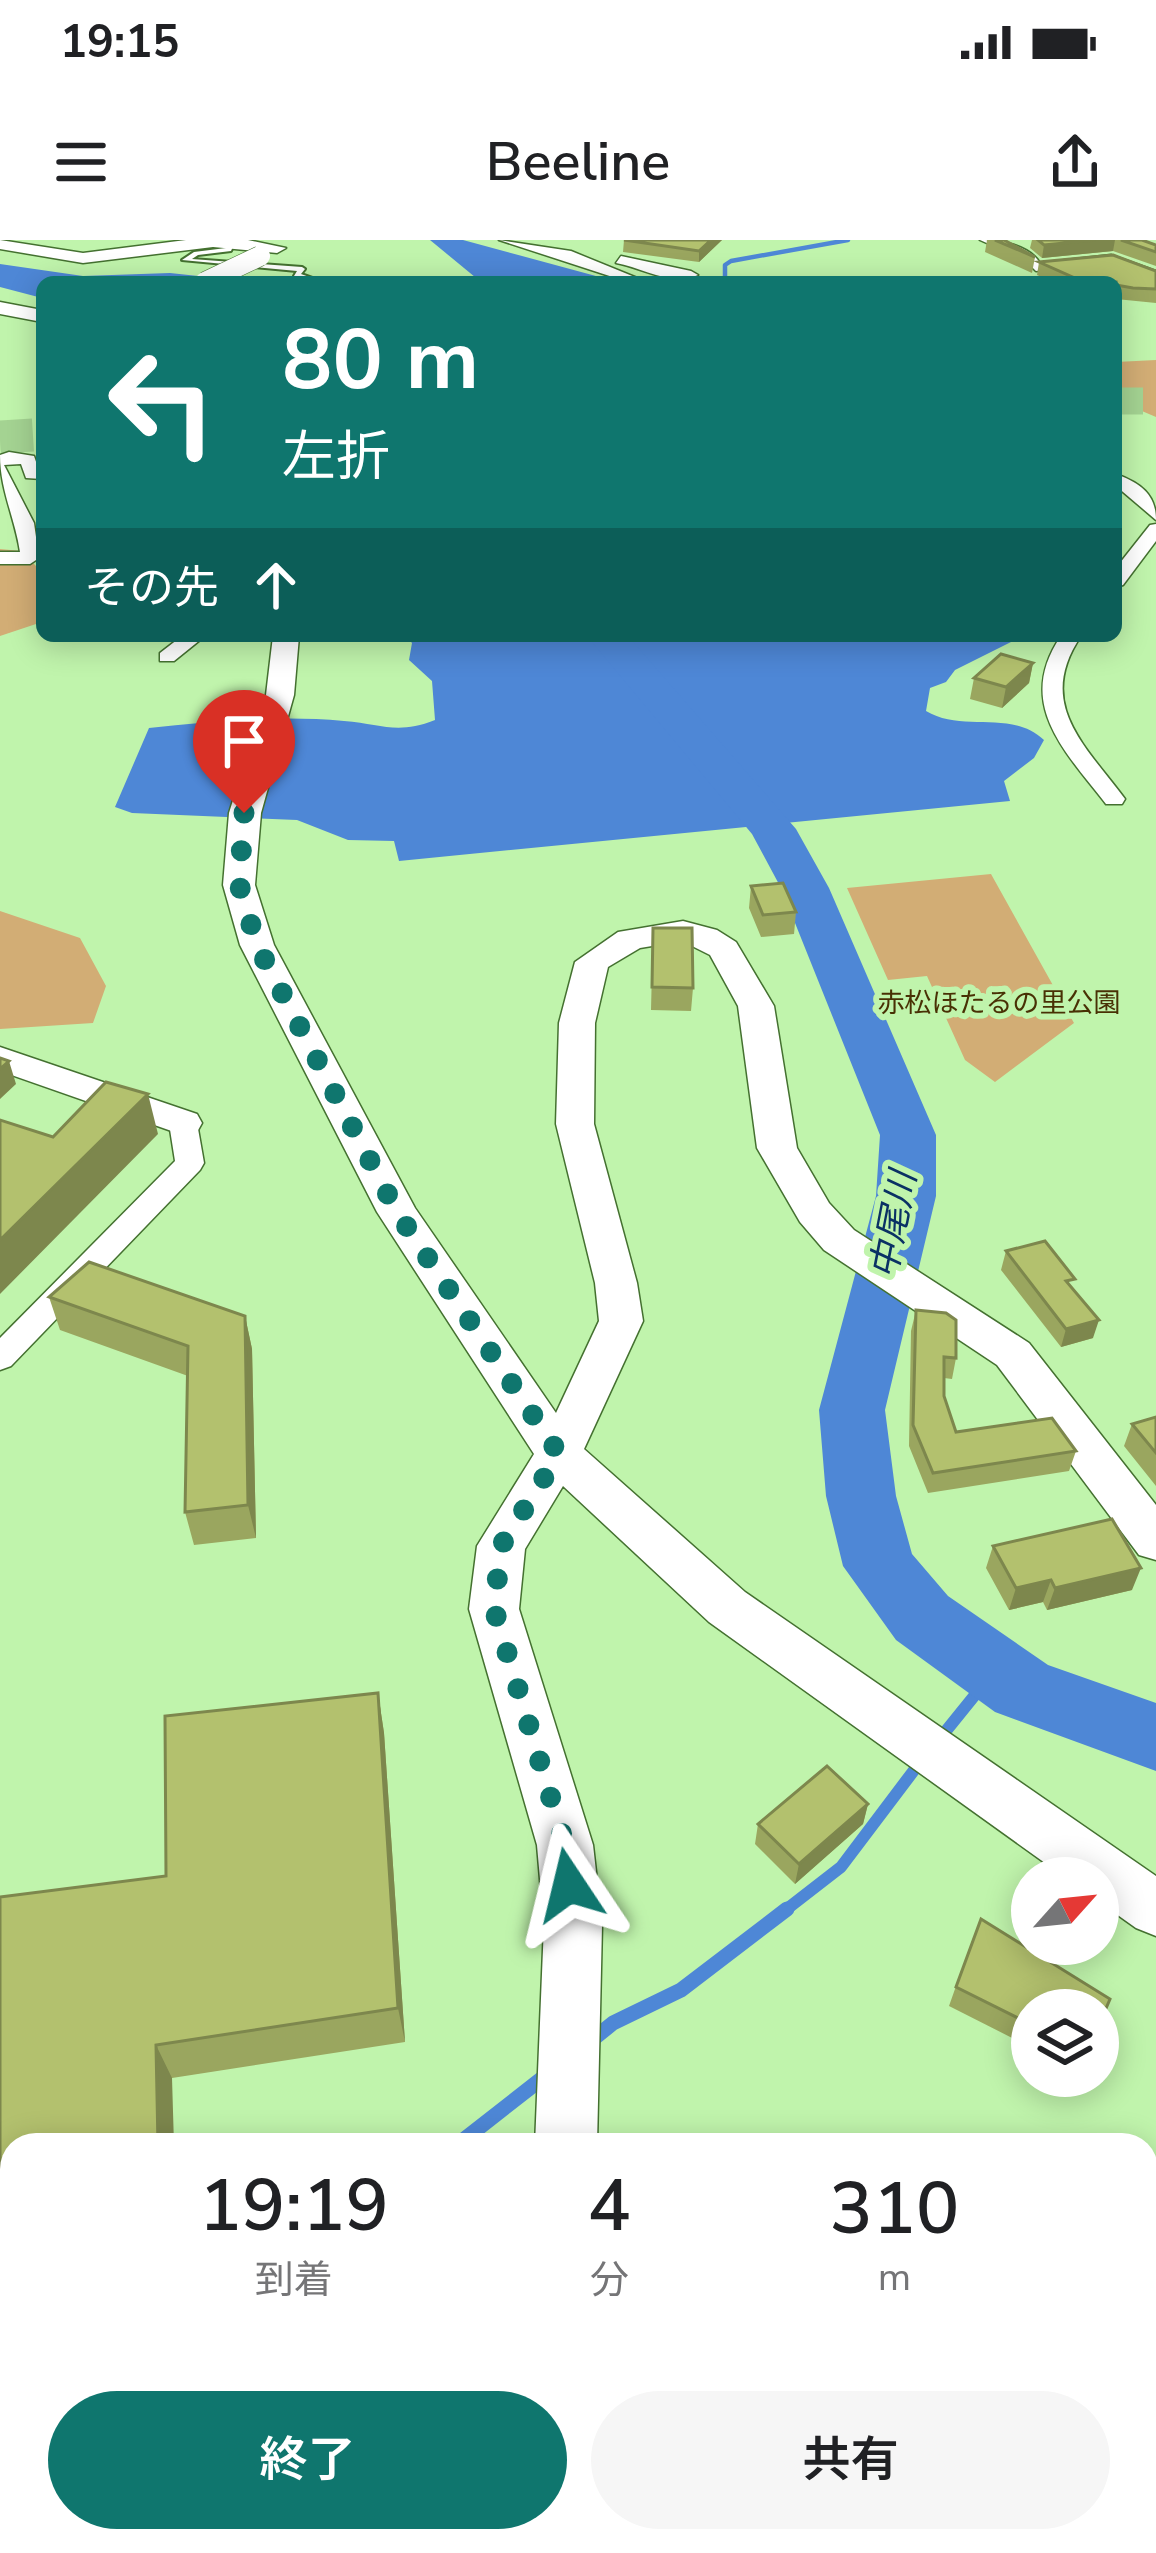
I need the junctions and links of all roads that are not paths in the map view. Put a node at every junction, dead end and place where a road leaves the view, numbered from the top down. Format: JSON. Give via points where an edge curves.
{"nodes":[{"id":1,"x":505,"y":240,"type":"edge"},
{"id":2,"x":986,"y":240,"type":"edge"},
{"id":3,"x":1000,"y":240,"type":"edge"},
{"id":4,"x":232,"y":242,"type":"edge"},
{"id":5,"x":0,"y":244,"type":"edge"},
{"id":6,"x":277,"y":248,"type":"edge"},
{"id":7,"x":1075,"y":248,"type":"edge"},
{"id":8,"x":566,"y":254,"type":"junction"},
{"id":9,"x":1092,"y":257,"type":"junction"},
{"id":10,"x":642,"y":263,"type":"junction"},
{"id":11,"x":670,"y":263,"type":"edge"},
{"id":12,"x":1036,"y":270,"type":"junction"},
{"id":13,"x":218,"y":276,"type":"edge"},
{"id":14,"x":300,"y":276,"type":"edge"},
{"id":15,"x":624,"y":276,"type":"edge"},
{"id":16,"x":686,"y":276,"type":"edge"},
{"id":17,"x":1050,"y":276,"type":"edge"},
{"id":18,"x":1156,"y":277,"type":"edge"},
{"id":19,"x":0,"y":308,"type":"edge"},
{"id":20,"x":36,"y":315,"type":"edge"},
{"id":21,"x":0,"y":465,"type":"edge"},
{"id":22,"x":36,"y":474,"type":"edge"},
{"id":23,"x":1122,"y":483,"type":"edge"},
{"id":24,"x":1156,"y":514,"type":"edge"},
{"id":25,"x":1156,"y":529,"type":"edge"},
{"id":26,"x":0,"y":558,"type":"edge"},
{"id":27,"x":1122,"y":573,"type":"edge"},
{"id":28,"x":187,"y":642,"type":"edge"},
{"id":29,"x":285,"y":642,"type":"edge"},
{"id":30,"x":1068,"y":642,"type":"edge"},
{"id":31,"x":167,"y":657,"type":"dead end"},
{"id":32,"x":1114,"y":799,"type":"dead end"},
{"id":33,"x":0,"y":1058,"type":"edge"},
{"id":34,"x":183,"y":1123,"type":"joint"},
{"id":35,"x":0,"y":1358,"type":"edge"},
{"id":36,"x":559,"y":1454,"type":"junction"},
{"id":37,"x":1156,"y":1540,"type":"edge"},
{"id":38,"x":1156,"y":1909,"type":"edge"},
{"id":39,"x":566,"y":2133,"type":"edge"}],
"edges":[{"from":1,"to":8,"type":"street"},
{"from":2,"to":12,"type":"street","via":[[1030,257]]},
{"from":3,"to":12,"type":"street","via":[[1030,252]]},
{"from":4,"to":5,"type":"street","via":[[83,258]]},
{"from":4,"to":6,"type":"street"},
{"from":4,"to":14,"type":"lane","via":[[229,250],[185,260],[302,269]]},
{"from":6,"to":13,"type":"street","bridge":true},
{"from":7,"to":9,"type":"street"},
{"from":8,"to":10,"type":"street"},
{"from":8,"to":15,"type":"street"},
{"from":9,"to":12,"type":"street"},
{"from":9,"to":18,"type":"street"},
{"from":10,"to":11,"type":"street"},
{"from":10,"to":16,"type":"street"},
{"from":12,"to":17,"type":"street"},
{"from":19,"to":20,"type":"street"},
{"from":21,"to":22,"type":"street","via":[[9,457],[28,460]]},
{"from":21,"to":26,"type":"street","via":[[30,558]]},
{"from":23,"to":24,"type":"street"},
{"from":25,"to":27,"type":"street"},
{"from":28,"to":31,"type":"street"},
{"from":29,"to":36,"type":"street","via":[[280,695],[244,813],[239,884],[257,945],[397,1212]]},
{"from":30,"to":32,"type":"street","via":[[1049,674],[1052,712]]},
{"from":33,"to":34,"type":"street"},
{"from":34,"to":35,"type":"street","via":[[190,1163]]},
{"from":36,"to":37,"type":"street","via":[[621,1321],[575,1124],[577,1023],[592,962],[631,939],[683,931],[724,949],[755,1006],[777,1148],[814,1212],[839,1240],[1013,1354]]},
{"from":36,"to":38,"type":"street","via":[[727,1607]]},
{"from":36,"to":39,"type":"street","via":[[501,1546],[494,1609],[565,1845],[573,1925]]}]}
